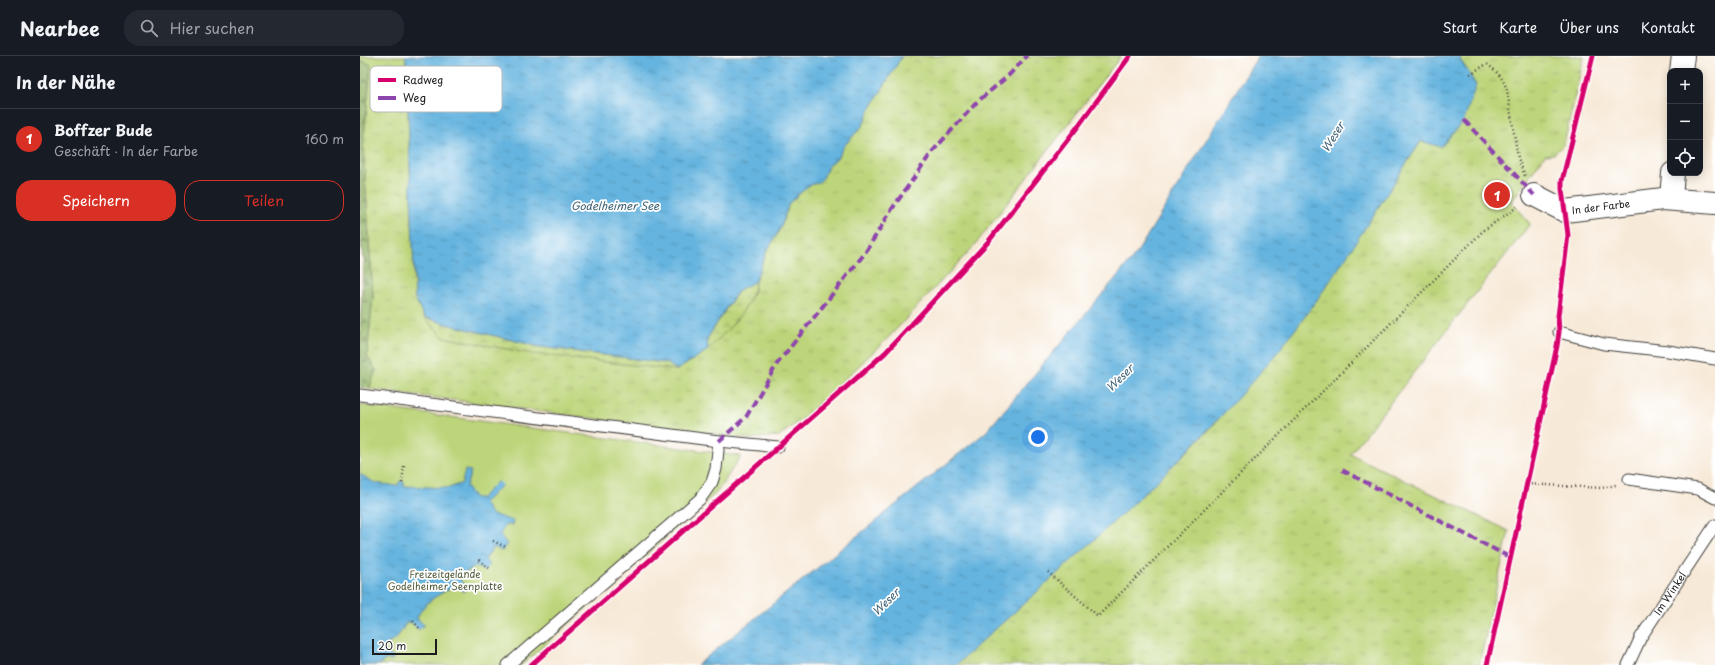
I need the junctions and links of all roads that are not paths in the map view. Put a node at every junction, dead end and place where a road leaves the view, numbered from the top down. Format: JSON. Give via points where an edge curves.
{"nodes":[{"id":1,"x":1682,"y":56,"type":"edge"},
{"id":2,"x":1681,"y":68,"type":"edge"},
{"id":3,"x":1673,"y":176,"type":"edge"},
{"id":4,"x":1534,"y":195,"type":"road end"},
{"id":5,"x":1671,"y":199,"type":"junction"},
{"id":6,"x":1715,"y":203,"type":"edge"},
{"id":7,"x":1559,"y":332,"type":"dead end"},
{"id":8,"x":1715,"y":359,"type":"edge"},
{"id":9,"x":360,"y":395,"type":"edge"},
{"id":10,"x":719,"y":441,"type":"junction"},
{"id":11,"x":778,"y":447,"type":"dead end"},
{"id":12,"x":1629,"y":479,"type":"road end"},
{"id":13,"x":1715,"y":498,"type":"edge"},
{"id":14,"x":1715,"y":525,"type":"edge"},
{"id":15,"x":508,"y":665,"type":"edge"},
{"id":16,"x":1628,"y":665,"type":"edge"}],
"edges":[{"from":1,"to":2,"type":"street"},
{"from":3,"to":5,"type":"street"},
{"from":4,"to":5,"type":"street","name":"In der Farbe","via":[[1565,211],[1662,198]]},
{"from":5,"to":6,"type":"street","name":"In der Farbe"},
{"from":7,"to":8,"type":"lane","via":[[1604,344]]},
{"from":9,"to":10,"type":"lane"},
{"from":10,"to":11,"type":"lane"},
{"from":10,"to":15,"type":"lane","via":[[712,482],[700,499]]},
{"from":12,"to":13,"type":"lane","via":[[1698,489]]},
{"from":14,"to":16,"type":"lane","name":"Im Winkel","via":[[1641,636]]}]}
